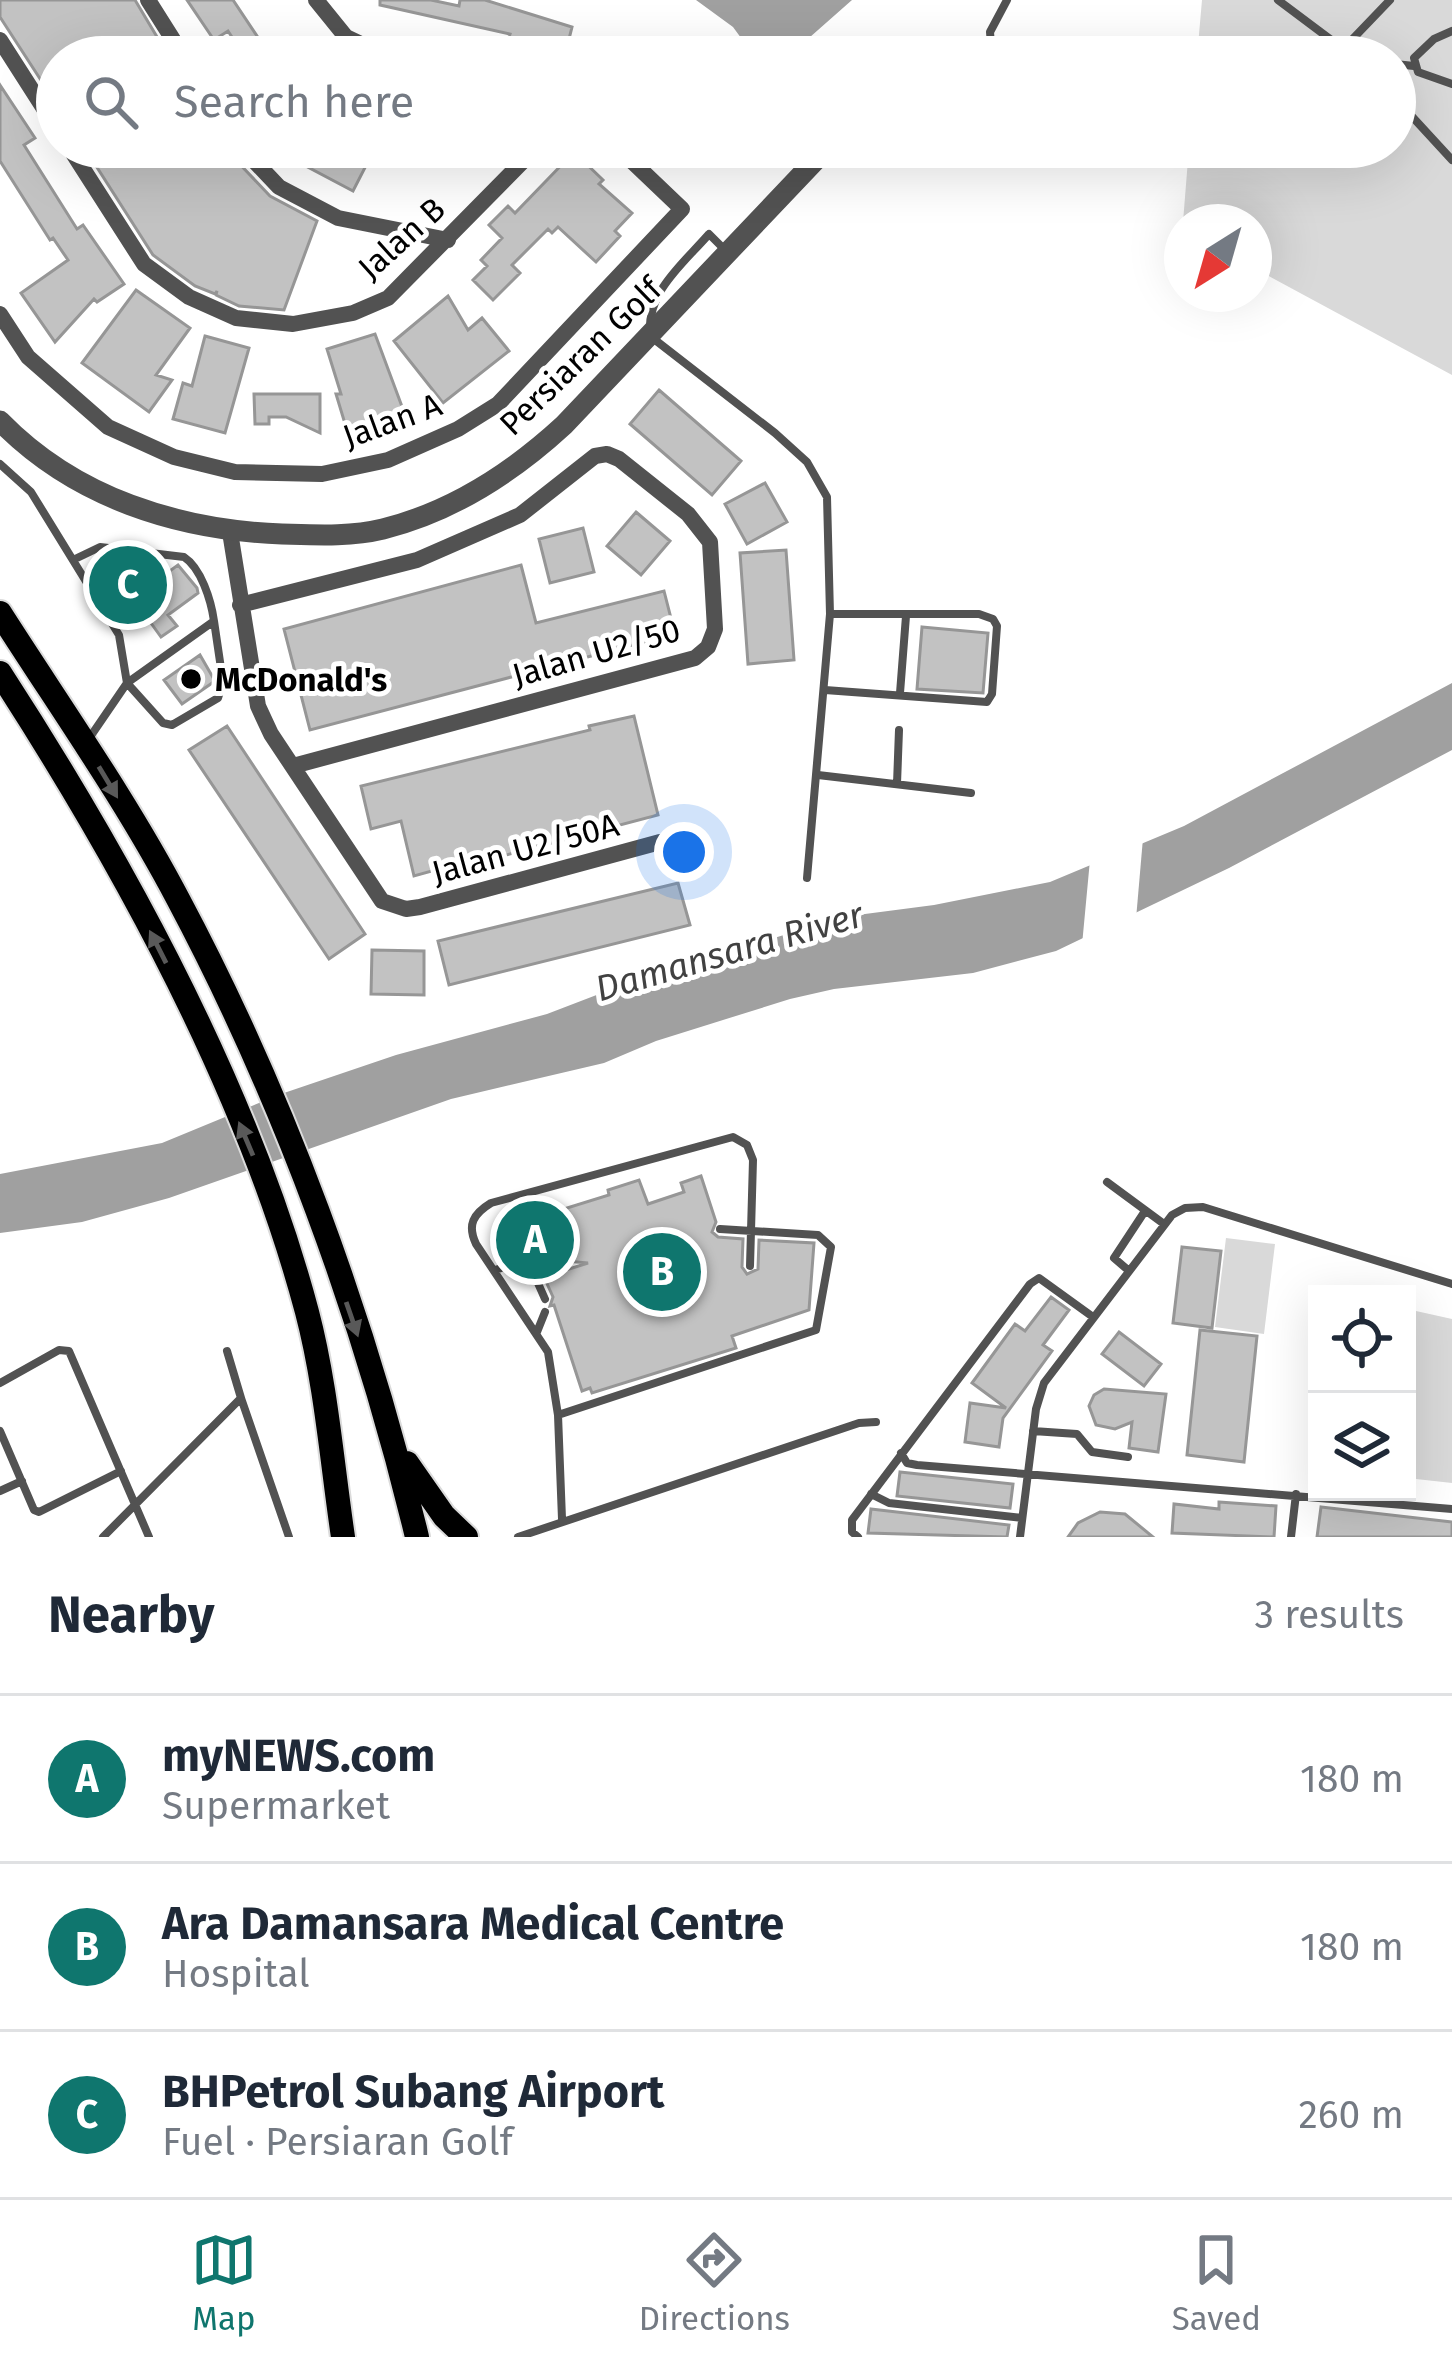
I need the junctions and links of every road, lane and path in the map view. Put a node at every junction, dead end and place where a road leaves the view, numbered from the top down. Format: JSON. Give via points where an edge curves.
{"nodes":[{"id":1,"x":148,"y":0,"type":"edge"},
{"id":2,"x":316,"y":0,"type":"edge"},
{"id":3,"x":1007,"y":0,"type":"edge"},
{"id":4,"x":1278,"y":0,"type":"edge"},
{"id":5,"x":1384,"y":2,"type":"edge"},
{"id":6,"x":1452,"y":31,"type":"edge"},
{"id":7,"x":171,"y":36,"type":"edge"},
{"id":8,"x":345,"y":36,"type":"edge"},
{"id":9,"x":990,"y":36,"type":"edge"},
{"id":10,"x":1325,"y":36,"type":"edge"},
{"id":11,"x":1354,"y":36,"type":"edge"},
{"id":12,"x":0,"y":40,"type":"edge"},
{"id":13,"x":1416,"y":57,"type":"edge"},
{"id":14,"x":1416,"y":67,"type":"edge"},
{"id":15,"x":1452,"y":84,"type":"edge"},
{"id":16,"x":36,"y":96,"type":"edge"},
{"id":17,"x":1416,"y":121,"type":"edge"},
{"id":18,"x":1452,"y":160,"type":"edge"},
{"id":19,"x":82,"y":168,"type":"edge"},
{"id":20,"x":261,"y":168,"type":"edge"},
{"id":21,"x":517,"y":168,"type":"edge"},
{"id":22,"x":638,"y":168,"type":"edge"},
{"id":23,"x":808,"y":168,"type":"edge"},
{"id":24,"x":448,"y":241,"type":"junction"},
{"id":25,"x":728,"y":253,"type":"junction"},
{"id":26,"x":0,"y":314,"type":"edge"},
{"id":27,"x":650,"y":336,"type":"junction"},
{"id":28,"x":0,"y":421,"type":"edge"},
{"id":29,"x":0,"y":464,"type":"edge"},
{"id":30,"x":230,"y":532,"type":"junction"},
{"id":31,"x":75,"y":559,"type":"junction"},
{"id":32,"x":240,"y":605,"type":"junction"},
{"id":33,"x":0,"y":613,"type":"edge"},
{"id":34,"x":830,"y":614,"type":"junction"},
{"id":35,"x":906,"y":616,"type":"junction"},
{"id":36,"x":214,"y":621,"type":"junction"},
{"id":37,"x":0,"y":673,"type":"edge"},
{"id":38,"x":127,"y":683,"type":"junction"},
{"id":39,"x":825,"y":689,"type":"junction"},
{"id":40,"x":900,"y":693,"type":"junction"},
{"id":41,"x":899,"y":730,"type":"dead end"},
{"id":42,"x":85,"y":745,"type":"junction"},
{"id":43,"x":293,"y":766,"type":"junction"},
{"id":44,"x":818,"y":775,"type":"junction"},
{"id":45,"x":897,"y":784,"type":"junction"},
{"id":46,"x":971,"y":793,"type":"dead end"},
{"id":47,"x":660,"y":842,"type":"dead end"},
{"id":48,"x":807,"y":878,"type":"dead end"},
{"id":49,"x":1107,"y":1183,"type":"dead end"},
{"id":50,"x":1145,"y":1211,"type":"junction"},
{"id":51,"x":1164,"y":1224,"type":"junction"},
{"id":52,"x":721,"y":1229,"type":"dead end"},
{"id":53,"x":752,"y":1231,"type":"junction"},
{"id":54,"x":750,"y":1266,"type":"dead end"},
{"id":55,"x":495,"y":1270,"type":"junction"},
{"id":56,"x":1128,"y":1270,"type":"junction"},
{"id":57,"x":1452,"y":1284,"type":"edge"},
{"id":58,"x":545,"y":1299,"type":"dead end"},
{"id":59,"x":545,"y":1312,"type":"dead end"},
{"id":60,"x":1093,"y":1317,"type":"junction"},
{"id":61,"x":537,"y":1332,"type":"junction"},
{"id":62,"x":227,"y":1351,"type":"dead end"},
{"id":63,"x":0,"y":1383,"type":"edge"},
{"id":64,"x":242,"y":1398,"type":"junction"},
{"id":65,"x":557,"y":1415,"type":"junction"},
{"id":66,"x":875,"y":1421,"type":"dead end"},
{"id":67,"x":0,"y":1431,"type":"edge"},
{"id":68,"x":1033,"y":1431,"type":"junction"},
{"id":69,"x":395,"y":1446,"type":"junction"},
{"id":70,"x":901,"y":1453,"type":"junction"},
{"id":71,"x":1128,"y":1457,"type":"dead end"},
{"id":72,"x":121,"y":1471,"type":"junction"},
{"id":73,"x":1027,"y":1474,"type":"junction"},
{"id":74,"x":22,"y":1481,"type":"junction"},
{"id":75,"x":0,"y":1491,"type":"edge"},
{"id":76,"x":871,"y":1494,"type":"junction"},
{"id":77,"x":1296,"y":1494,"type":"junction"},
{"id":78,"x":136,"y":1504,"type":"junction"},
{"id":79,"x":1452,"y":1509,"type":"edge"},
{"id":80,"x":1022,"y":1518,"type":"junction"},
{"id":81,"x":562,"y":1520,"type":"junction"},
{"id":82,"x":448,"y":1527,"type":"edge"},
{"id":83,"x":103,"y":1537,"type":"edge"},
{"id":84,"x":149,"y":1537,"type":"edge"},
{"id":85,"x":289,"y":1537,"type":"edge"},
{"id":86,"x":343,"y":1537,"type":"edge"},
{"id":87,"x":417,"y":1537,"type":"edge"},
{"id":88,"x":466,"y":1537,"type":"edge"},
{"id":89,"x":518,"y":1537,"type":"edge"},
{"id":90,"x":858,"y":1537,"type":"edge"},
{"id":91,"x":1020,"y":1537,"type":"edge"},
{"id":92,"x":1291,"y":1537,"type":"edge"}],
"edges":[{"from":1,"to":7,"type":"street"},
{"from":2,"to":8,"type":"street"},
{"from":3,"to":9,"type":"lane"},
{"from":4,"to":10,"type":"lane"},
{"from":5,"to":11,"type":"lane"},
{"from":6,"to":13,"type":"lane"},
{"from":12,"to":16,"type":"street"},
{"from":14,"to":15,"type":"lane"},
{"from":17,"to":18,"type":"lane"},
{"from":19,"to":24,"type":"street","name":"Jalan B","via":[[144,264],[188,297],[236,318],[293,324],[353,313],[388,298]]},
{"from":20,"to":24,"type":"street","via":[[279,187],[338,218]]},
{"from":21,"to":24,"type":"street","name":"Jalan B"},
{"from":22,"to":26,"type":"street","name":"Jalan A","via":[[682,209],[498,404],[388,460],[322,474],[235,472],[174,457],[108,427],[28,357]]},
{"from":23,"to":25,"type":"street","name":"Persiaran Golf"},
{"from":25,"to":27,"type":"street","name":"Persiaran Golf"},
{"from":25,"to":27,"type":"lane","via":[[709,234],[658,292]]},
{"from":27,"to":30,"type":"street","name":"Persiaran Golf","via":[[532,454],[434,512],[327,536]]},
{"from":27,"to":34,"type":"lane","via":[[775,433],[818,478],[827,497]]},
{"from":28,"to":30,"type":"street","name":"Persiaran Golf","via":[[52,465],[110,497]]},
{"from":29,"to":31,"type":"lane","via":[[31,492]]},
{"from":30,"to":32,"type":"street","name":"Jalan U2/50A"},
{"from":31,"to":36,"type":"lane","via":[[100,547],[188,559]]},
{"from":31,"to":38,"type":"lane","via":[[119,635]]},
{"from":32,"to":43,"type":"street","name":"Jalan U2/50A","via":[[258,706]]},
{"from":32,"to":43,"type":"street","name":"Jalan U2/50","via":[[418,560],[520,515],[607,454],[688,514],[710,542],[715,629],[695,658]]},
{"from":33,"to":42,"type":"main road"},
{"from":34,"to":35,"type":"lane"},
{"from":34,"to":39,"type":"lane"},
{"from":35,"to":40,"type":"lane"},
{"from":35,"to":40,"type":"lane","via":[[993,619],[992,694],[987,702]]},
{"from":36,"to":38,"type":"lane"},
{"from":36,"to":38,"type":"lane","via":[[224,682],[211,705],[163,723]]},
{"from":86,"to":37,"type":"main road","one_way":true,"via":[[308,1317],[282,1227],[209,1052],[111,853]]},
{"from":38,"to":42,"type":"lane"},
{"from":39,"to":40,"type":"lane"},
{"from":39,"to":44,"type":"lane"},
{"from":41,"to":45,"type":"lane"},
{"from":42,"to":69,"type":"main road","one_way":true,"via":[[176,896],[246,1034]]},
{"from":43,"to":47,"type":"street","name":"Jalan U2/50A","via":[[393,908]]},
{"from":44,"to":45,"type":"lane"},
{"from":44,"to":48,"type":"lane"},
{"from":45,"to":46,"type":"lane"},
{"from":49,"to":50,"type":"lane"},
{"from":50,"to":51,"type":"lane"},
{"from":50,"to":56,"type":"lane","via":[[1114,1258]]},
{"from":51,"to":56,"type":"lane"},
{"from":51,"to":57,"type":"lane","via":[[1185,1208],[1203,1208]]},
{"from":52,"to":53,"type":"lane"},
{"from":53,"to":54,"type":"lane"},
{"from":53,"to":55,"type":"lane","via":[[752,1152],[724,1138],[490,1203],[470,1232]]},
{"from":53,"to":65,"type":"lane","via":[[818,1235],[831,1247],[816,1330]]},
{"from":55,"to":58,"type":"lane","via":[[533,1272]]},
{"from":55,"to":61,"type":"lane"},
{"from":56,"to":60,"type":"lane"},
{"from":59,"to":61,"type":"lane"},
{"from":60,"to":68,"type":"lane","via":[[1044,1383]]},
{"from":60,"to":70,"type":"lane","via":[[1040,1278],[1030,1284]]},
{"from":61,"to":65,"type":"lane","via":[[551,1364]]},
{"from":62,"to":64,"type":"lane"},
{"from":63,"to":72,"type":"lane","via":[[69,1351]]},
{"from":64,"to":78,"type":"lane"},
{"from":64,"to":85,"type":"lane"},
{"from":65,"to":81,"type":"lane"},
{"from":66,"to":81,"type":"lane"},
{"from":67,"to":74,"type":"lane"},
{"from":68,"to":71,"type":"lane","via":[[1077,1434],[1091,1452]]},
{"from":68,"to":73,"type":"lane"},
{"from":69,"to":82,"type":"main road"},
{"from":69,"to":87,"type":"main road"},
{"from":70,"to":73,"type":"lane","via":[[917,1465]]},
{"from":70,"to":76,"type":"lane"},
{"from":72,"to":74,"type":"lane","via":[[39,1512]]},
{"from":72,"to":78,"type":"lane"},
{"from":73,"to":77,"type":"lane"},
{"from":73,"to":80,"type":"lane"},
{"from":74,"to":75,"type":"lane"},
{"from":76,"to":80,"type":"lane","via":[[889,1503]]},
{"from":76,"to":90,"type":"lane","via":[[852,1520]]},
{"from":77,"to":79,"type":"lane"},
{"from":77,"to":92,"type":"lane"},
{"from":78,"to":83,"type":"lane"},
{"from":78,"to":84,"type":"lane"},
{"from":80,"to":91,"type":"lane"},
{"from":81,"to":89,"type":"lane"},
{"from":82,"to":88,"type":"main road"}]}
